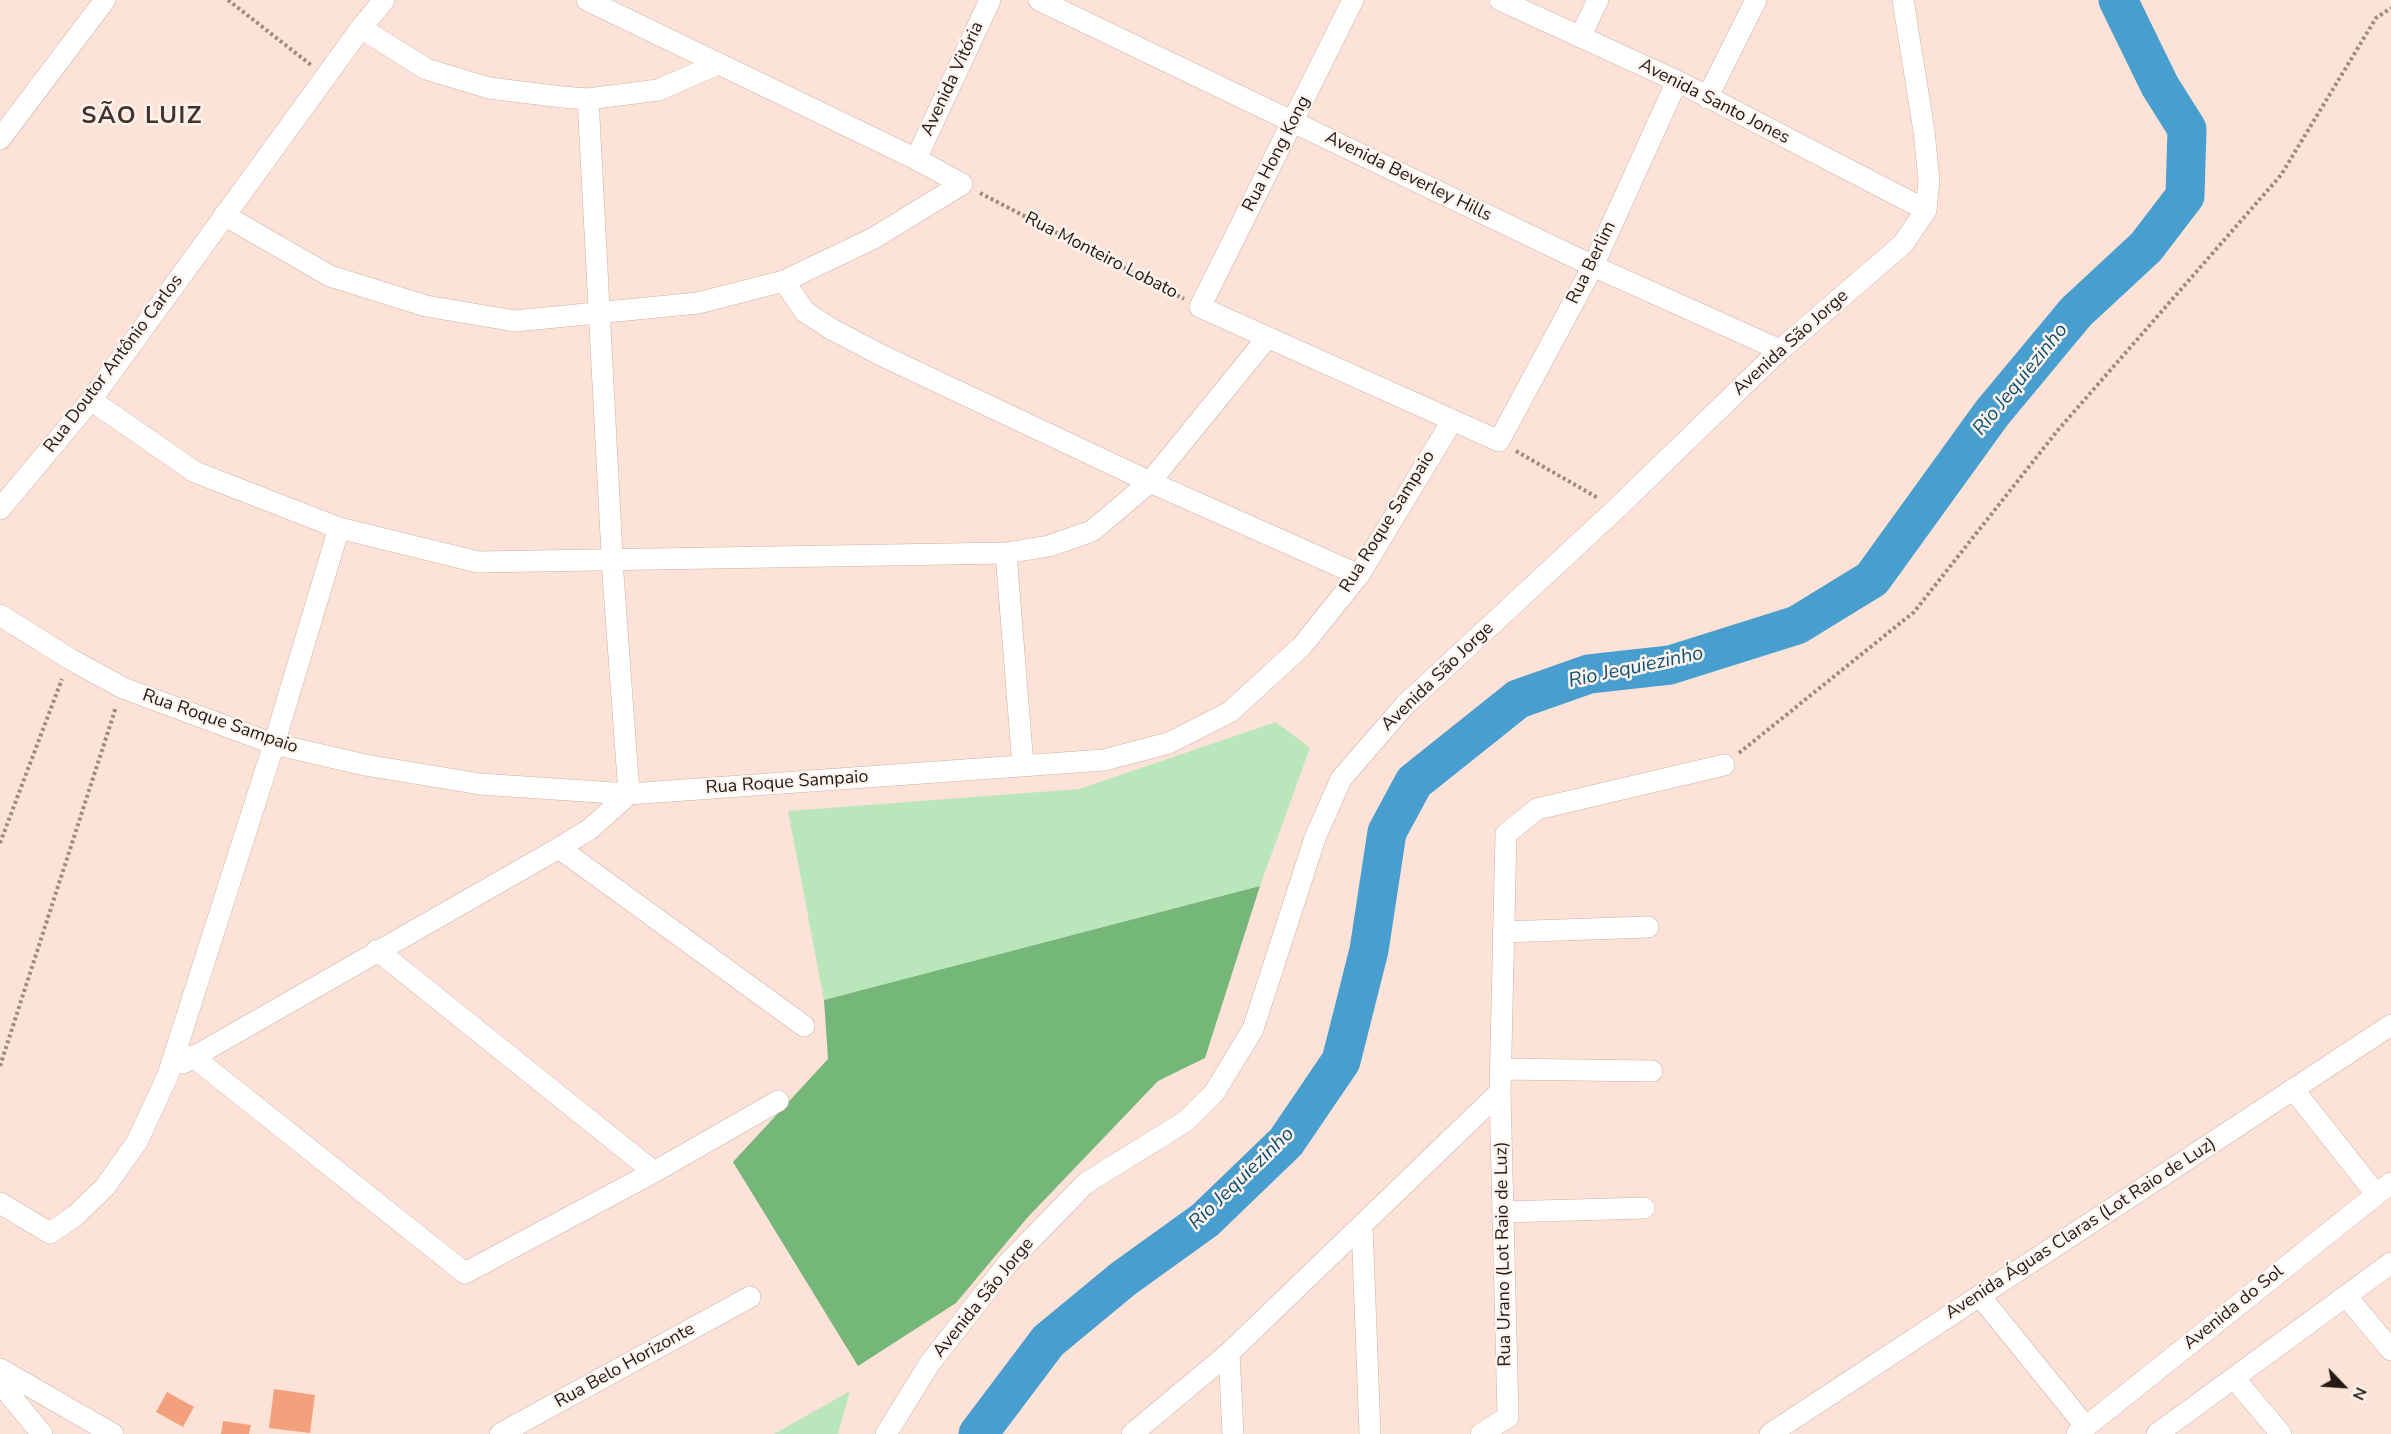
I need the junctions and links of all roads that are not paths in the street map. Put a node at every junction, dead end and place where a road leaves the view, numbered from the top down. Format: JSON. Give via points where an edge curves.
{"nodes":[{"id":1,"x":105,"y":0,"type":"edge"},
{"id":2,"x":384,"y":0,"type":"edge"},
{"id":3,"x":587,"y":0,"type":"edge"},
{"id":4,"x":990,"y":0,"type":"edge"},
{"id":5,"x":1039,"y":0,"type":"edge"},
{"id":6,"x":1353,"y":0,"type":"edge"},
{"id":7,"x":1500,"y":0,"type":"edge"},
{"id":8,"x":1599,"y":0,"type":"edge"},
{"id":9,"x":1756,"y":0,"type":"edge"},
{"id":10,"x":1903,"y":0,"type":"edge"},
{"id":11,"x":620,"y":7,"type":"edge"},
{"id":12,"x":361,"y":28,"type":"junction"},
{"id":13,"x":1580,"y":37,"type":"junction"},
{"id":14,"x":718,"y":64,"type":"junction"},
{"id":15,"x":1677,"y":81,"type":"junction"},
{"id":16,"x":1707,"y":98,"type":"junction"},
{"id":17,"x":588,"y":99,"type":"junction"},
{"id":18,"x":1293,"y":122,"type":"junction"},
{"id":19,"x":0,"y":139,"type":"edge"},
{"id":20,"x":916,"y":159,"type":"junction"},
{"id":21,"x":1926,"y":210,"type":"junction"},
{"id":22,"x":224,"y":214,"type":"junction"},
{"id":23,"x":1593,"y":266,"type":"junction"},
{"id":24,"x":784,"y":281,"type":"junction"},
{"id":25,"x":600,"y":313,"type":"junction"},
{"id":26,"x":1267,"y":338,"type":"junction"},
{"id":27,"x":1780,"y":350,"type":"junction"},
{"id":28,"x":91,"y":400,"type":"junction"},
{"id":29,"x":1452,"y":421,"type":"junction"},
{"id":30,"x":1150,"y":482,"type":"junction"},
{"id":31,"x":0,"y":509,"type":"edge"},
{"id":32,"x":339,"y":528,"type":"junction"},
{"id":33,"x":1006,"y":553,"type":"junction"},
{"id":34,"x":613,"y":561,"type":"junction"},
{"id":35,"x":1359,"y":575,"type":"junction"},
{"id":36,"x":0,"y":615,"type":"edge"},
{"id":37,"x":274,"y":744,"type":"junction"},
{"id":38,"x":1724,"y":765,"type":"road end"},
{"id":39,"x":1023,"y":766,"type":"junction"},
{"id":40,"x":629,"y":794,"type":"junction"},
{"id":41,"x":559,"y":848,"type":"junction"},
{"id":42,"x":1648,"y":927,"type":"dead end"},
{"id":43,"x":1503,"y":932,"type":"junction"},
{"id":44,"x":377,"y":950,"type":"junction"},
{"id":45,"x":2391,"y":1025,"type":"edge"},
{"id":46,"x":804,"y":1026,"type":"dead end"},
{"id":47,"x":192,"y":1056,"type":"junction"},
{"id":48,"x":1501,"y":1069,"type":"junction"},
{"id":49,"x":1652,"y":1071,"type":"dead end"},
{"id":50,"x":168,"y":1075,"type":"junction"},
{"id":51,"x":2294,"y":1089,"type":"junction"},
{"id":52,"x":1500,"y":1092,"type":"junction"},
{"id":53,"x":778,"y":1101,"type":"dead end"},
{"id":54,"x":654,"y":1172,"type":"junction"},
{"id":55,"x":2383,"y":1189,"type":"edge"},
{"id":56,"x":0,"y":1203,"type":"edge"},
{"id":57,"x":1644,"y":1208,"type":"dead end"},
{"id":58,"x":1503,"y":1212,"type":"junction"},
{"id":59,"x":1362,"y":1225,"type":"junction"},
{"id":60,"x":2391,"y":1263,"type":"edge"},
{"id":61,"x":1980,"y":1296,"type":"junction"},
{"id":62,"x":2346,"y":1296,"type":"junction"},
{"id":63,"x":750,"y":1297,"type":"dead end"},
{"id":64,"x":2391,"y":1350,"type":"edge"},
{"id":65,"x":1229,"y":1353,"type":"junction"},
{"id":66,"x":0,"y":1369,"type":"edge"},
{"id":67,"x":2234,"y":1378,"type":"junction"},
{"id":68,"x":0,"y":1383,"type":"edge"},
{"id":69,"x":2081,"y":1431,"type":"edge"},
{"id":70,"x":42,"y":1434,"type":"edge"},
{"id":71,"x":113,"y":1434,"type":"edge"},
{"id":72,"x":500,"y":1434,"type":"edge"},
{"id":73,"x":886,"y":1434,"type":"edge"},
{"id":74,"x":1132,"y":1434,"type":"edge"},
{"id":75,"x":1233,"y":1434,"type":"edge"},
{"id":76,"x":1370,"y":1434,"type":"edge"},
{"id":77,"x":1481,"y":1434,"type":"edge"},
{"id":78,"x":1770,"y":1434,"type":"edge"},
{"id":79,"x":2157,"y":1434,"type":"edge"},
{"id":80,"x":2281,"y":1434,"type":"edge"}],
"edges":[{"from":1,"to":19,"type":"street"},
{"from":2,"to":12,"type":"street","name":"Rua Doutor Antônio Carlos"},
{"from":3,"to":11,"type":"street"},
{"from":4,"to":20,"type":"street","name":"Avenida Vitória"},
{"from":5,"to":18,"type":"street","name":"Avenida Beverley Hills"},
{"from":6,"to":18,"type":"street","name":"Rua Hong Kong"},
{"from":7,"to":13,"type":"street","name":"Avenida Santo Jones"},
{"from":8,"to":13,"type":"street"},
{"from":9,"to":16,"type":"street"},
{"from":10,"to":21,"type":"street","name":"Avenida São Jorge","via":[[1924,131],[1929,180]]},
{"from":11,"to":14,"type":"street"},
{"from":12,"to":17,"type":"street","via":[[426,69],[489,88]]},
{"from":12,"to":22,"type":"street","name":"Rua Doutor Antônio Carlos"},
{"from":13,"to":15,"type":"street","name":"Avenida Santo Jones"},
{"from":14,"to":17,"type":"street","via":[[658,90]]},
{"from":14,"to":20,"type":"street"},
{"from":15,"to":16,"type":"street","name":"Avenida Santo Jones"},
{"from":15,"to":23,"type":"street","name":"Rua Berlim"},
{"from":16,"to":21,"type":"street","name":"Avenida Santo Jones"},
{"from":17,"to":25,"type":"street"},
{"from":18,"to":23,"type":"street","name":"Avenida Beverley Hills"},
{"from":18,"to":26,"type":"street","name":"Rua Hong Kong","via":[[1200,307]]},
{"from":20,"to":24,"type":"street","via":[[962,184],[874,238]]},
{"from":21,"to":27,"type":"street","name":"Avenida São Jorge","via":[[1903,244]]},
{"from":22,"to":25,"type":"street","via":[[330,276],[426,306],[515,321]]},
{"from":22,"to":28,"type":"street","name":"Rua Doutor Antônio Carlos"},
{"from":23,"to":27,"type":"street","name":"Avenida Beverley Hills"},
{"from":23,"to":29,"type":"street","name":"Rua Berlim","via":[[1499,441]]},
{"from":24,"to":25,"type":"street","via":[[698,303]]},
{"from":24,"to":30,"type":"street","via":[[805,312],[833,330]]},
{"from":25,"to":34,"type":"street"},
{"from":26,"to":29,"type":"street"},
{"from":26,"to":30,"type":"street"},
{"from":27,"to":73,"type":"street","name":"Avenida São Jorge","via":[[1405,705],[1341,779],[1315,838],[1253,1029],[1214,1093],[1186,1121],[1086,1184],[1009,1262],[930,1363]]},
{"from":28,"to":31,"type":"street","name":"Rua Doutor Antônio Carlos"},
{"from":28,"to":32,"type":"street","via":[[195,472]]},
{"from":29,"to":35,"type":"street","name":"Rua Roque Sampaio"},
{"from":30,"to":33,"type":"street","via":[[1092,531],[1049,546]]},
{"from":30,"to":35,"type":"street"},
{"from":32,"to":34,"type":"street","via":[[478,561]]},
{"from":32,"to":37,"type":"street"},
{"from":33,"to":34,"type":"street"},
{"from":33,"to":39,"type":"street"},
{"from":34,"to":40,"type":"street"},
{"from":35,"to":39,"type":"street","name":"Rua Roque Sampaio","via":[[1302,646],[1230,712],[1169,743],[1104,759]]},
{"from":36,"to":37,"type":"street","name":"Rua Roque Sampaio","via":[[123,688]]},
{"from":37,"to":40,"type":"street","name":"Rua Roque Sampaio","via":[[364,765],[480,784]]},
{"from":37,"to":50,"type":"street"},
{"from":38,"to":43,"type":"street","name":"Rua Urano (Lot Raio de Luz)","via":[[1537,809],[1506,834]]},
{"from":39,"to":40,"type":"street","name":"Rua Roque Sampaio"},
{"from":40,"to":41,"type":"street","via":[[590,829]]},
{"from":41,"to":44,"type":"street"},
{"from":41,"to":46,"type":"street"},
{"from":42,"to":43,"type":"street"},
{"from":43,"to":48,"type":"street","name":"Rua Urano (Lot Raio de Luz)"},
{"from":44,"to":47,"type":"street"},
{"from":44,"to":54,"type":"street"},
{"from":45,"to":51,"type":"street","name":"Avenida Águas Claras (Lot Raio de Luz)"},
{"from":47,"to":50,"type":"street"},
{"from":47,"to":54,"type":"street","via":[[465,1273]]},
{"from":48,"to":49,"type":"street"},
{"from":48,"to":52,"type":"street","name":"Rua Urano (Lot Raio de Luz)"},
{"from":50,"to":56,"type":"street","via":[[137,1142],[105,1187],[75,1216],[50,1233]]},
{"from":51,"to":55,"type":"street"},
{"from":51,"to":61,"type":"street","name":"Avenida Águas Claras (Lot Raio de Luz)"},
{"from":52,"to":58,"type":"street","name":"Rua Urano (Lot Raio de Luz)"},
{"from":52,"to":59,"type":"street"},
{"from":53,"to":54,"type":"street"},
{"from":55,"to":69,"type":"street","name":"Avenida do Sol"},
{"from":57,"to":58,"type":"street"},
{"from":58,"to":77,"type":"street","name":"Rua Urano (Lot Raio de Luz)","via":[[1508,1417]]},
{"from":59,"to":65,"type":"street"},
{"from":59,"to":76,"type":"street"},
{"from":60,"to":62,"type":"street"},
{"from":61,"to":69,"type":"street"},
{"from":61,"to":78,"type":"street","name":"Avenida Águas Claras (Lot Raio de Luz)"},
{"from":62,"to":64,"type":"street"},
{"from":62,"to":67,"type":"street"},
{"from":63,"to":72,"type":"street","name":"Rua Belo Horizonte"},
{"from":65,"to":74,"type":"street"},
{"from":65,"to":75,"type":"street"},
{"from":66,"to":71,"type":"street"},
{"from":67,"to":79,"type":"street"},
{"from":67,"to":80,"type":"street"},
{"from":68,"to":70,"type":"street"}]}
